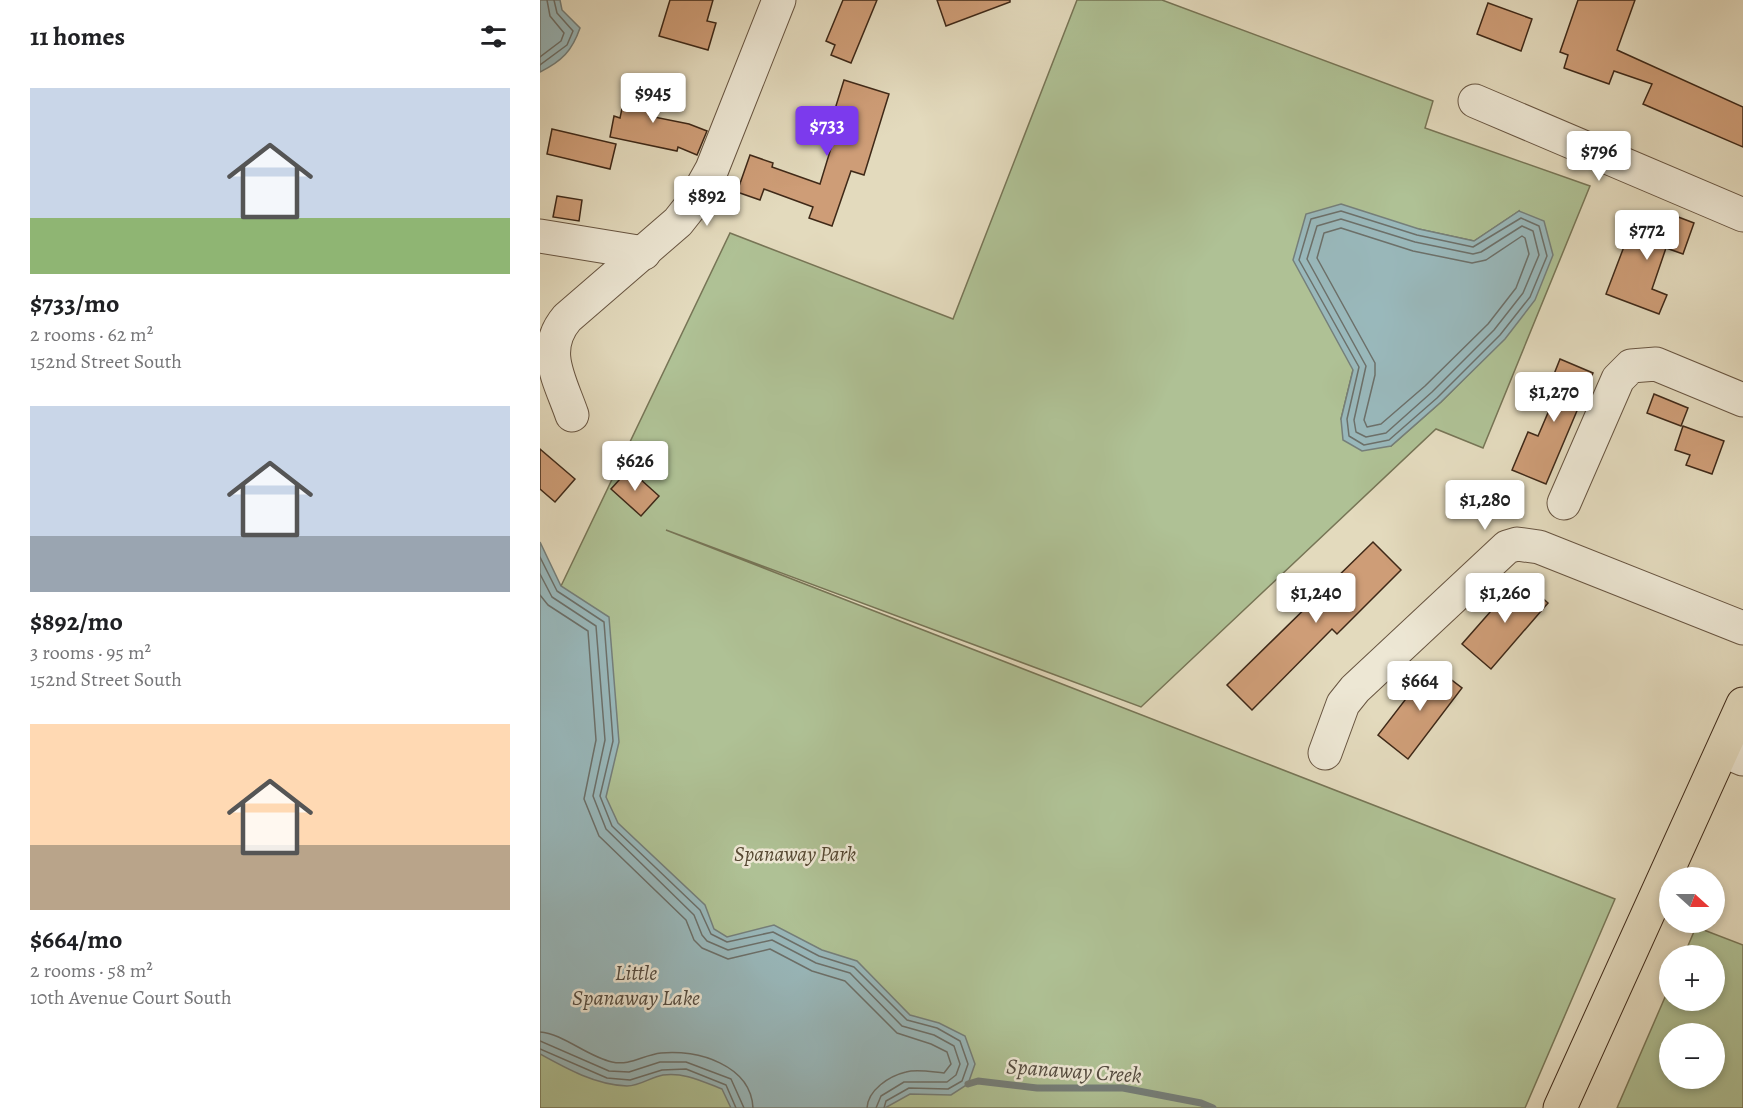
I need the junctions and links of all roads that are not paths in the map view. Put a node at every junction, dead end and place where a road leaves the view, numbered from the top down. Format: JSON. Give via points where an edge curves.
{"nodes":[{"id":1,"x":778,"y":0,"type":"edge"},
{"id":2,"x":1475,"y":101,"type":"dead end"},
{"id":3,"x":1743,"y":215,"type":"edge"},
{"id":4,"x":540,"y":236,"type":"edge"},
{"id":5,"x":644,"y":253,"type":"junction"},
{"id":6,"x":1743,"y":400,"type":"edge"},
{"id":7,"x":572,"y":415,"type":"dead end"},
{"id":8,"x":1564,"y":503,"type":"dead end"},
{"id":9,"x":1743,"y":628,"type":"edge"},
{"id":10,"x":1743,"y":704,"type":"edge"},
{"id":11,"x":1325,"y":753,"type":"dead end"},
{"id":12,"x":1733,"y":755,"type":"edge"},
{"id":13,"x":1560,"y":1108,"type":"edge"}],
"edges":[{"from":1,"to":5,"type":"street","via":[[712,169],[678,222]]},
{"from":2,"to":3,"type":"street"},
{"from":4,"to":5,"type":"street"},
{"from":5,"to":7,"type":"street","via":[[556,331],[552,357]]},
{"from":6,"to":8,"type":"street","via":[[1656,364],[1631,366],[1618,379]]},
{"from":9,"to":11,"type":"street","via":[[1539,547],[1517,544],[1507,547],[1355,689],[1343,704]]},
{"from":10,"to":12,"type":"main road"},
{"from":12,"to":13,"type":"main road"}]}
